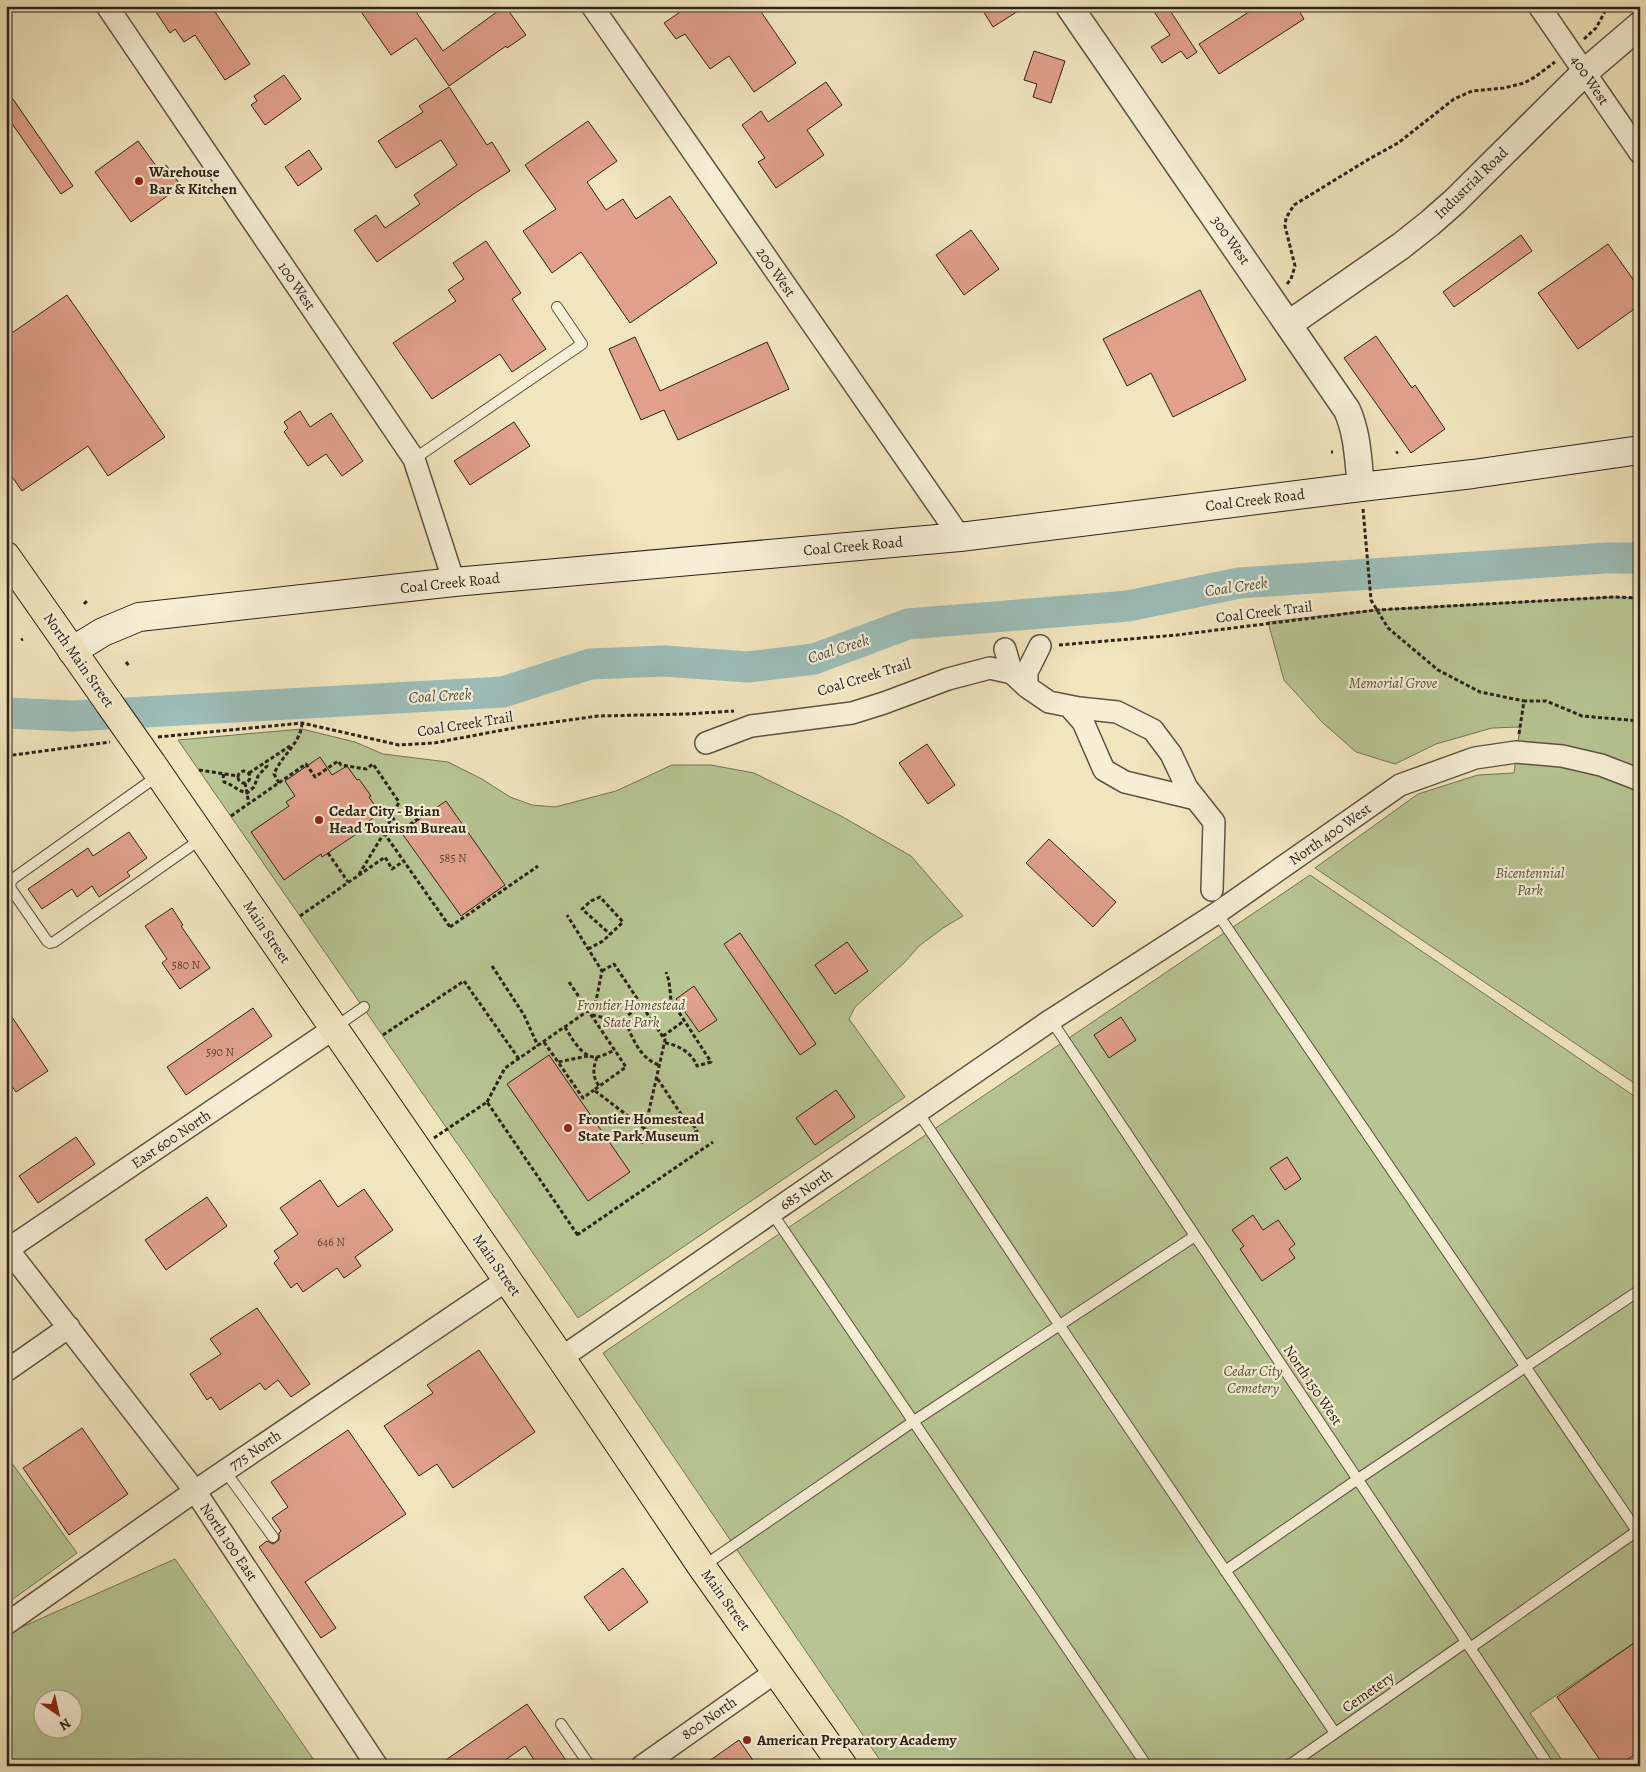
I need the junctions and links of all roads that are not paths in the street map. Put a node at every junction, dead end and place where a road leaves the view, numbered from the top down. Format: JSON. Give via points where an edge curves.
{"nodes":[{"id":1,"x":107,"y":6,"type":"edge"},
{"id":2,"x":592,"y":6,"type":"edge"},
{"id":3,"x":1069,"y":6,"type":"edge"},
{"id":4,"x":1539,"y":6,"type":"edge"},
{"id":5,"x":1640,"y":25,"type":"edge"},
{"id":6,"x":1585,"y":72,"type":"junction"},
{"id":7,"x":1640,"y":153,"type":"edge"},
{"id":8,"x":557,"y":307,"type":"dead end"},
{"id":9,"x":1289,"y":324,"type":"junction"},
{"id":10,"x":1640,"y":450,"type":"edge"},
{"id":11,"x":414,"y":459,"type":"junction"},
{"id":12,"x":1362,"y":498,"type":"junction"},
{"id":13,"x":960,"y":537,"type":"junction"},
{"id":14,"x":6,"y":556,"type":"edge"},
{"id":15,"x":454,"y":582,"type":"junction"},
{"id":16,"x":1040,"y":646,"type":"road end"},
{"id":17,"x":1005,"y":649,"type":"dead end"},
{"id":18,"x":72,"y":651,"type":"junction"},
{"id":19,"x":1020,"y":680,"type":"junction"},
{"id":20,"x":1069,"y":706,"type":"junction"},
{"id":21,"x":706,"y":743,"type":"dead end"},
{"id":22,"x":156,"y":769,"type":"junction"},
{"id":23,"x":1640,"y":780,"type":"edge"},
{"id":24,"x":1196,"y":799,"type":"junction"},
{"id":25,"x":202,"y":838,"type":"junction"},
{"id":26,"x":1212,"y":890,"type":"dead end"},
{"id":27,"x":1217,"y":913,"type":"junction"},
{"id":28,"x":364,"y":1007,"type":"dead end"},
{"id":29,"x":1051,"y":1020,"type":"junction"},
{"id":30,"x":333,"y":1029,"type":"junction"},
{"id":31,"x":918,"y":1112,"type":"junction"},
{"id":32,"x":772,"y":1213,"type":"junction"},
{"id":33,"x":1195,"y":1236,"type":"junction"},
{"id":34,"x":7,"y":1248,"type":"edge"},
{"id":35,"x":507,"y":1280,"type":"junction"},
{"id":36,"x":1640,"y":1290,"type":"edge"},
{"id":37,"x":70,"y":1326,"type":"junction"},
{"id":38,"x":1060,"y":1326,"type":"junction"},
{"id":39,"x":562,"y":1358,"type":"junction"},
{"id":40,"x":1525,"y":1367,"type":"junction"},
{"id":41,"x":6,"y":1371,"type":"edge"},
{"id":42,"x":914,"y":1421,"type":"junction"},
{"id":43,"x":225,"y":1471,"type":"junction"},
{"id":44,"x":1358,"y":1479,"type":"junction"},
{"id":45,"x":195,"y":1491,"type":"junction"},
{"id":46,"x":1638,"y":1530,"type":"edge"},
{"id":47,"x":272,"y":1537,"type":"dead end"},
{"id":48,"x":702,"y":1567,"type":"junction"},
{"id":49,"x":1225,"y":1571,"type":"junction"},
{"id":50,"x":6,"y":1624,"type":"edge"},
{"id":51,"x":1468,"y":1645,"type":"junction"},
{"id":52,"x":777,"y":1671,"type":"junction"},
{"id":53,"x":561,"y":1724,"type":"dead end"},
{"id":54,"x":1335,"y":1733,"type":"junction"},
{"id":55,"x":377,"y":1766,"type":"edge"},
{"id":56,"x":590,"y":1766,"type":"edge"},
{"id":57,"x":642,"y":1766,"type":"edge"},
{"id":58,"x":843,"y":1766,"type":"edge"},
{"id":59,"x":1147,"y":1766,"type":"edge"},
{"id":60,"x":1288,"y":1766,"type":"edge"},
{"id":61,"x":1549,"y":1766,"type":"edge"}],
"edges":[{"from":1,"to":11,"type":"street","name":"100 West"},
{"from":2,"to":13,"type":"street","name":"200 West"},
{"from":3,"to":9,"type":"street","name":"300 West"},
{"from":4,"to":6,"type":"street","name":"400 West"},
{"from":5,"to":6,"type":"street","name":"Industrial Road"},
{"from":6,"to":7,"type":"street","name":"400 West"},
{"from":6,"to":9,"type":"street","name":"Industrial Road","via":[[1430,223]]},
{"from":8,"to":11,"type":"lane","via":[[582,344]]},
{"from":9,"to":12,"type":"street","name":"300 West","via":[[1348,410],[1357,438]]},
{"from":10,"to":12,"type":"main road","name":"Coal Creek Road","via":[[1473,474]]},
{"from":11,"to":15,"type":"street","name":"100 West"},
{"from":12,"to":13,"type":"main road","name":"Coal Creek Road"},
{"from":13,"to":15,"type":"main road","name":"Coal Creek Road"},
{"from":14,"to":18,"type":"main road","name":"North Main Street"},
{"from":15,"to":18,"type":"main road","name":"Coal Creek Road","via":[[139,617],[103,632]]},
{"from":16,"to":19,"type":"street"},
{"from":17,"to":19,"type":"street"},
{"from":18,"to":22,"type":"main road","name":"North Main Street","bridge":true},
{"from":19,"to":20,"type":"street","via":[[1049,702]]},
{"from":19,"to":21,"type":"street","via":[[990,668],[948,679],[852,713],[751,726]]},
{"from":20,"to":24,"type":"street","via":[[1117,712],[1153,730],[1171,754]]},
{"from":20,"to":24,"type":"street","via":[[1083,722],[1104,770],[1125,782]]},
{"from":22,"to":25,"type":"main road","name":"Main Street"},
{"from":22,"to":25,"type":"lane","via":[[14,878],[10,883],[11,890],[47,940],[54,942]]},
{"from":23,"to":27,"type":"street","name":"North 400 West","via":[[1562,756],[1516,752],[1476,758],[1400,784]]},
{"from":24,"to":26,"type":"street","via":[[1214,822]]},
{"from":25,"to":30,"type":"main road","name":"Main Street"},
{"from":27,"to":29,"type":"street","name":"North 400 West"},
{"from":27,"to":40,"type":"lane"},
{"from":28,"to":30,"type":"lane"},
{"from":29,"to":31,"type":"street","name":"685 North"},
{"from":29,"to":33,"type":"lane","name":"North 150 West"},
{"from":30,"to":34,"type":"street","name":"East 600 North"},
{"from":30,"to":35,"type":"main road","name":"Main Street"},
{"from":31,"to":32,"type":"street","name":"685 North"},
{"from":31,"to":38,"type":"lane"},
{"from":32,"to":39,"type":"street","name":"685 North"},
{"from":32,"to":42,"type":"lane"},
{"from":33,"to":38,"type":"lane"},
{"from":33,"to":44,"type":"lane","name":"North 150 West"},
{"from":34,"to":37,"type":"street","name":"North 100 East"},
{"from":35,"to":39,"type":"main road","name":"Main Street"},
{"from":35,"to":43,"type":"street","name":"775 North"},
{"from":36,"to":40,"type":"lane"},
{"from":37,"to":41,"type":"street"},
{"from":37,"to":45,"type":"street","name":"North 100 East"},
{"from":38,"to":42,"type":"lane"},
{"from":38,"to":49,"type":"lane"},
{"from":39,"to":48,"type":"main road","name":"Main Street"},
{"from":40,"to":44,"type":"lane"},
{"from":40,"to":46,"type":"lane"},
{"from":42,"to":48,"type":"lane"},
{"from":42,"to":59,"type":"lane"},
{"from":43,"to":45,"type":"street","name":"775 North"},
{"from":43,"to":47,"type":"lane"},
{"from":44,"to":49,"type":"lane"},
{"from":44,"to":51,"type":"lane","name":"North 150 West"},
{"from":45,"to":50,"type":"street","name":"775 North"},
{"from":45,"to":55,"type":"street","name":"North 100 East"},
{"from":46,"to":51,"type":"lane","name":"Cemetery"},
{"from":48,"to":52,"type":"main road","name":"Main Street"},
{"from":49,"to":54,"type":"lane"},
{"from":51,"to":54,"type":"lane","name":"Cemetery"},
{"from":51,"to":61,"type":"lane","name":"North 150 West"},
{"from":52,"to":57,"type":"street","name":"800 North"},
{"from":52,"to":58,"type":"main road","name":"Main Street"},
{"from":53,"to":56,"type":"lane"},
{"from":54,"to":60,"type":"lane","name":"Cemetery"}]}
